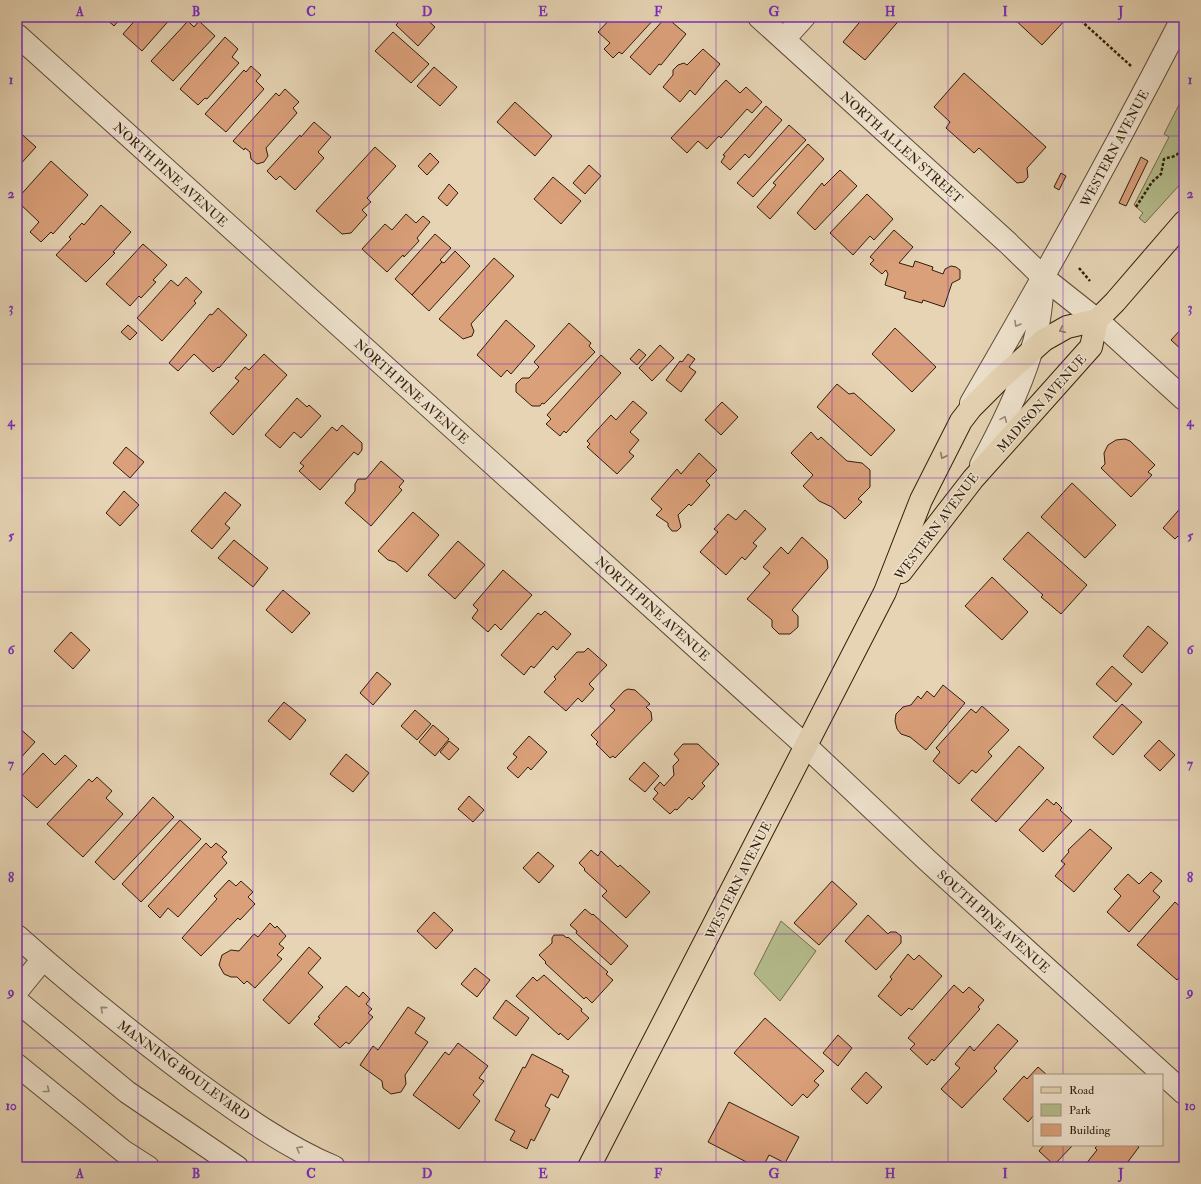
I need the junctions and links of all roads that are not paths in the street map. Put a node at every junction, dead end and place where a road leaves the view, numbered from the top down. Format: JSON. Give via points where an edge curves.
{"nodes":[{"id":1,"x":759,"y":17,"type":"edge"},
{"id":2,"x":804,"y":17,"type":"edge"},
{"id":3,"x":1183,"y":17,"type":"edge"},
{"id":4,"x":17,"y":35,"type":"edge"},
{"id":5,"x":784,"y":39,"type":"junction"},
{"id":6,"x":1184,"y":222,"type":"edge"},
{"id":7,"x":1044,"y":278,"type":"junction"},
{"id":8,"x":1097,"y":320,"type":"junction"},
{"id":9,"x":1032,"y":349,"type":"junction"},
{"id":10,"x":1184,"y":399,"type":"edge"},
{"id":11,"x":961,"y":422,"type":"junction"},
{"id":12,"x":973,"y":479,"type":"junction"},
{"id":13,"x":886,"y":592,"type":"junction"},
{"id":14,"x":807,"y":747,"type":"junction"},
{"id":15,"x":17,"y":936,"type":"edge"},
{"id":16,"x":43,"y":960,"type":"junction"},
{"id":17,"x":17,"y":991,"type":"edge"},
{"id":18,"x":17,"y":1001,"type":"edge"},
{"id":19,"x":17,"y":1065,"type":"edge"},
{"id":20,"x":1184,"y":1093,"type":"edge"},
{"id":21,"x":148,"y":1167,"type":"edge"},
{"id":22,"x":237,"y":1167,"type":"edge"},
{"id":23,"x":334,"y":1167,"type":"edge"},
{"id":24,"x":589,"y":1167,"type":"edge"}],
"edges":[{"from":1,"to":5,"type":"street","name":"NORTH ALLEN STREET"},
{"from":2,"to":5,"type":"street"},
{"from":3,"to":7,"type":"street","name":"WESTERN AVENUE"},
{"from":4,"to":14,"type":"street","name":"NORTH PINE AVENUE"},
{"from":5,"to":7,"type":"street","name":"NORTH ALLEN STREET"},
{"from":6,"to":8,"type":"main road"},
{"from":7,"to":8,"type":"street","name":"NORTH ALLEN STREET"},
{"from":7,"to":9,"type":"street","name":"WESTERN AVENUE","via":[[1040,315]]},
{"from":7,"to":11,"type":"street","name":"WESTERN AVENUE","one_way":true},
{"from":8,"to":9,"type":"main road","one_way":true,"via":[[1067,327]]},
{"from":8,"to":10,"type":"street","name":"NORTH ALLEN STREET"},
{"from":8,"to":12,"type":"main road","name":"MADISON AVENUE","via":[[1091,347]]},
{"from":9,"to":11,"type":"main road","via":[[983,396]]},
{"from":12,"to":9,"type":"street","name":"WESTERN AVENUE","one_way":true,"via":[[996,436]]},
{"from":11,"to":13,"type":"main road","name":"WESTERN AVENUE","one_way":true,"via":[[921,500]]},
{"from":12,"to":13,"type":"main road","name":"WESTERN AVENUE"},
{"from":13,"to":14,"type":"main road","name":"WESTERN AVENUE"},
{"from":14,"to":20,"type":"street","name":"SOUTH PINE AVENUE","via":[[928,861]]},
{"from":14,"to":24,"type":"main road","name":"WESTERN AVENUE"},
{"from":15,"to":16,"type":"street","name":"MANNING BOULEVARD"},
{"from":16,"to":17,"type":"street"},
{"from":23,"to":16,"type":"street","name":"MANNING BOULEVARD","one_way":true,"via":[[269,1132],[218,1097],[139,1039]]},
{"from":18,"to":22,"type":"street","via":[[127,1092]]},
{"from":19,"to":21,"type":"street","one_way":true,"via":[[124,1151]]}]}
